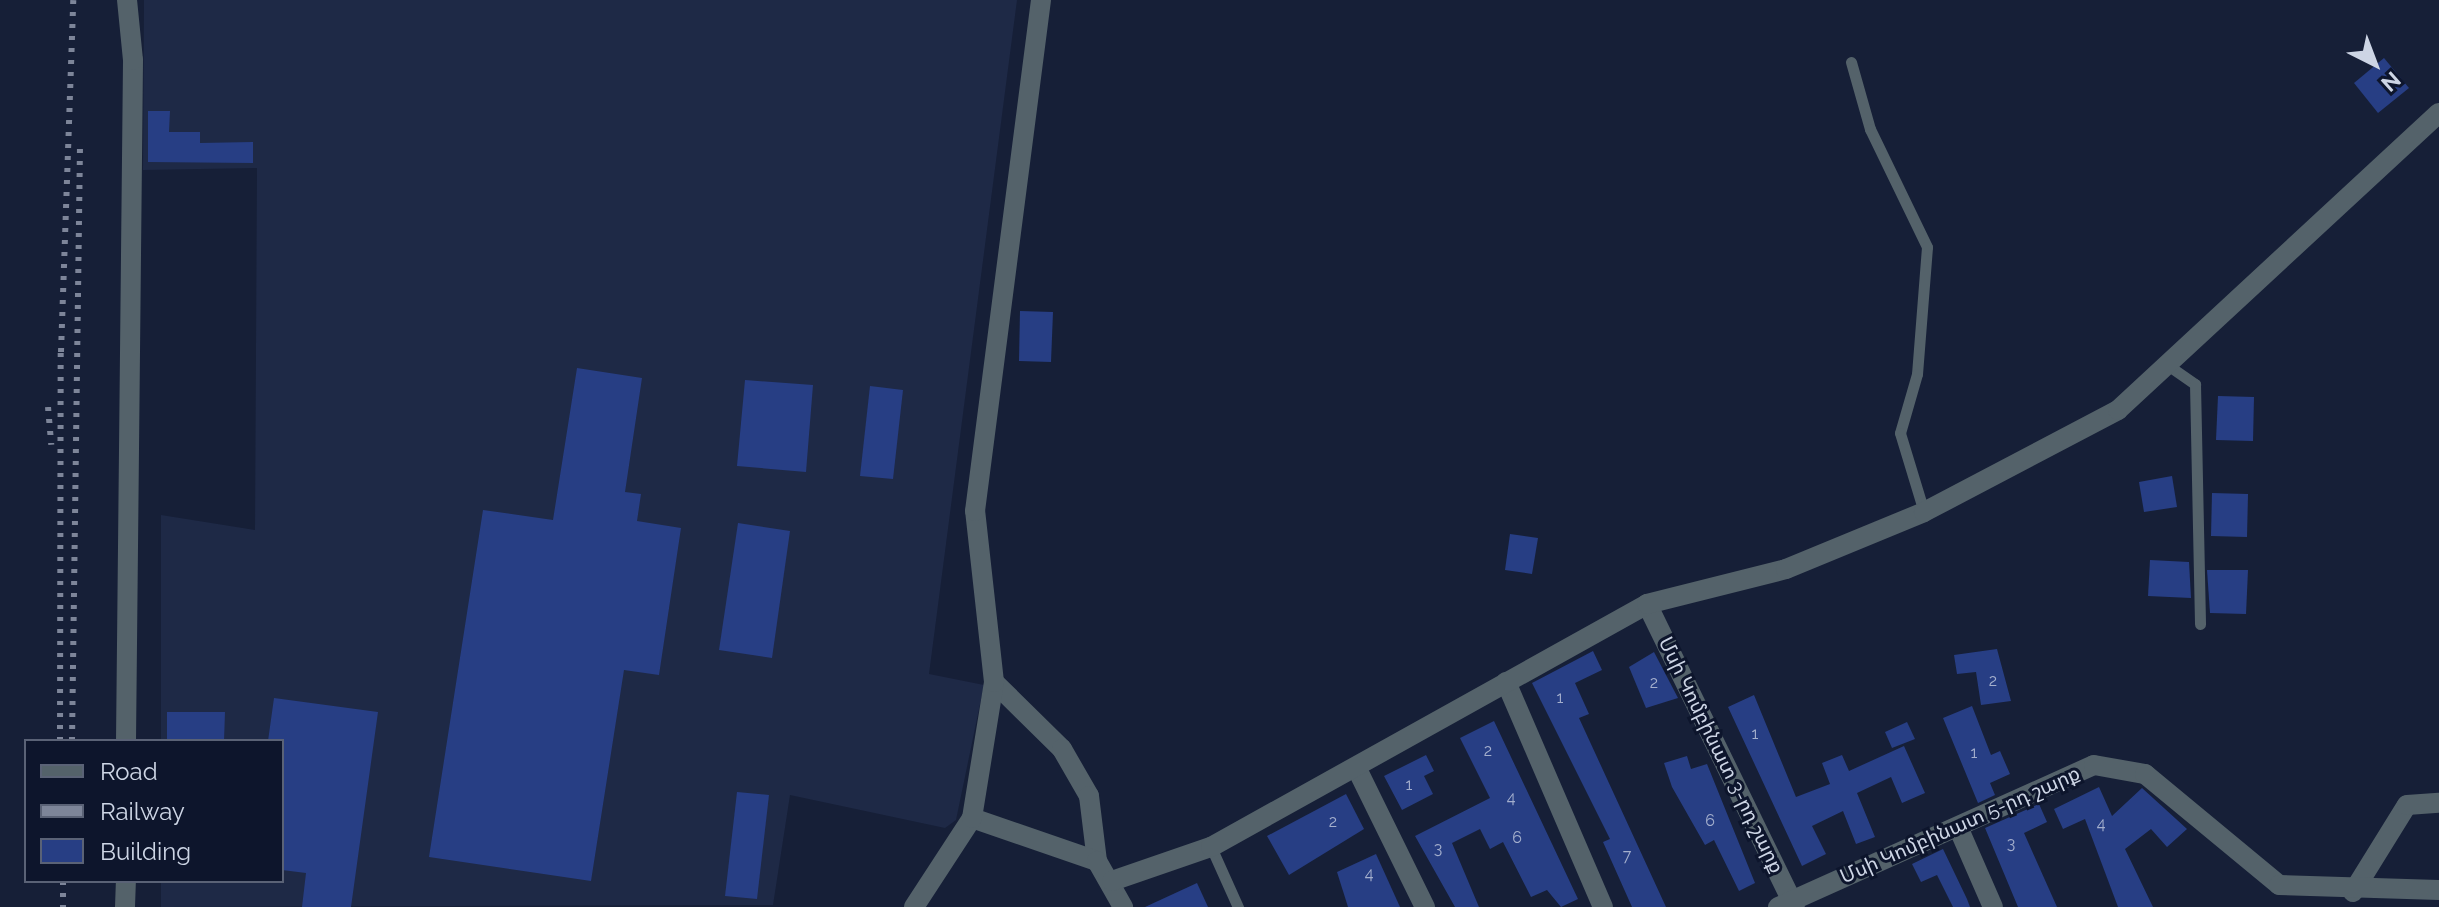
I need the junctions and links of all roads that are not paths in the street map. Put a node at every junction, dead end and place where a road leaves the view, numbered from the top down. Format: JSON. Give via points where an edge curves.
{"nodes":[{"id":1,"x":127,"y":0,"type":"edge"},
{"id":2,"x":1041,"y":0,"type":"edge"},
{"id":3,"x":1851,"y":62,"type":"dead end"},
{"id":4,"x":2439,"y":113,"type":"edge"},
{"id":5,"x":2169,"y":366,"type":"junction"},
{"id":6,"x":1924,"y":512,"type":"junction"},
{"id":7,"x":1647,"y":604,"type":"junction"},
{"id":8,"x":2200,"y":624,"type":"dead end"},
{"id":9,"x":994,"y":682,"type":"junction"},
{"id":10,"x":1506,"y":682,"type":"junction"},
{"id":11,"x":126,"y":739,"type":"edge"},
{"id":12,"x":1357,"y":769,"type":"junction"},
{"id":13,"x":2439,"y":803,"type":"edge"},
{"id":14,"x":964,"y":819,"type":"junction"},
{"id":15,"x":1958,"y":827,"type":"junction"},
{"id":16,"x":1211,"y":847,"type":"junction"},
{"id":17,"x":1097,"y":861,"type":"junction"},
{"id":18,"x":1112,"y":881,"type":"junction"},
{"id":19,"x":126,"y":883,"type":"edge"},
{"id":20,"x":2439,"y":890,"type":"edge"},
{"id":21,"x":2353,"y":892,"type":"junction"},
{"id":22,"x":1788,"y":905,"type":"edge"},
{"id":23,"x":125,"y":907,"type":"edge"},
{"id":24,"x":914,"y":907,"type":"edge"},
{"id":25,"x":1123,"y":907,"type":"edge"},
{"id":26,"x":1238,"y":907,"type":"edge"},
{"id":27,"x":1425,"y":907,"type":"edge"},
{"id":28,"x":1603,"y":907,"type":"edge"},
{"id":29,"x":1993,"y":907,"type":"edge"}],
"edges":[{"from":1,"to":11,"type":"street","via":[[133,60]]},
{"from":2,"to":9,"type":"street","via":[[975,511]]},
{"from":3,"to":6,"type":"lane","via":[[1870,129],[1927,247],[1917,374],[1900,433]]},
{"from":4,"to":5,"type":"street"},
{"from":5,"to":6,"type":"street","via":[[2118,410]]},
{"from":5,"to":8,"type":"lane","via":[[2195,384]]},
{"from":6,"to":7,"type":"street","via":[[1786,569]]},
{"from":7,"to":10,"type":"street"},
{"from":7,"to":22,"type":"street","name":"Մսի Կոմբինատ 3-րդ շարք"},
{"from":9,"to":14,"type":"street"},
{"from":9,"to":17,"type":"street","via":[[1062,749],[1089,796]]},
{"from":10,"to":12,"type":"street"},
{"from":10,"to":28,"type":"street"},
{"from":12,"to":16,"type":"street"},
{"from":12,"to":27,"type":"street"},
{"from":13,"to":21,"type":"street","via":[[2407,805]]},
{"from":14,"to":17,"type":"street"},
{"from":14,"to":24,"type":"street"},
{"from":15,"to":21,"type":"street","name":"Մսի Կոմբինատ 5-րդ շարք","via":[[2094,765],[2123,765],[2194,812],[2263,878],[2296,889]]},
{"from":15,"to":22,"type":"street","name":"Մսի Կոմբինատ 5-րդ շարք"},
{"from":15,"to":29,"type":"street"},
{"from":16,"to":18,"type":"street"},
{"from":16,"to":26,"type":"lane"},
{"from":17,"to":18,"type":"street"},
{"from":18,"to":25,"type":"street"},
{"from":19,"to":23,"type":"street"},
{"from":20,"to":21,"type":"street","name":"Մսի Կոմբինատ 5-րդ շարք"}]}
